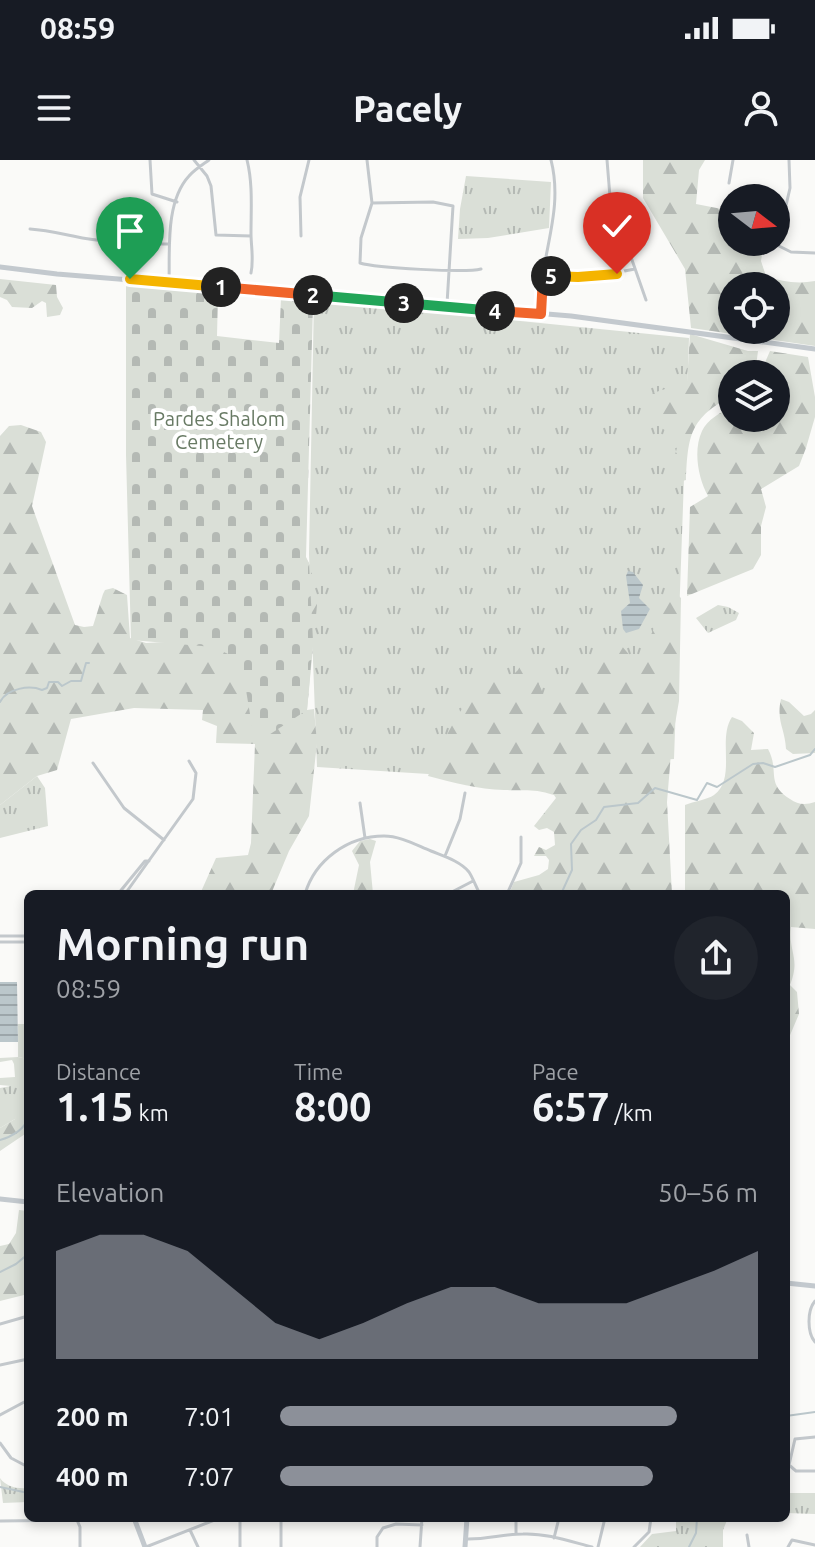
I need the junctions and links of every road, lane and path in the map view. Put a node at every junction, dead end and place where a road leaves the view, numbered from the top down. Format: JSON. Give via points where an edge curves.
{"nodes":[{"id":1,"x":150,"y":160,"type":"edge"},
{"id":2,"x":194,"y":160,"type":"edge"},
{"id":3,"x":209,"y":160,"type":"edge"},
{"id":4,"x":247,"y":160,"type":"edge"},
{"id":5,"x":309,"y":160,"type":"edge"},
{"id":6,"x":367,"y":160,"type":"edge"},
{"id":7,"x":551,"y":160,"type":"edge"},
{"id":8,"x":607,"y":160,"type":"edge"},
{"id":9,"x":733,"y":160,"type":"edge"},
{"id":10,"x":789,"y":160,"type":"edge"},
{"id":11,"x":200,"y":167,"type":"junction"},
{"id":12,"x":729,"y":183,"type":"dead end"},
{"id":13,"x":177,"y":202,"type":"junction"},
{"id":14,"x":372,"y":203,"type":"junction"},
{"id":15,"x":30,"y":229,"type":"dead end"},
{"id":16,"x":251,"y":236,"type":"junction"},
{"id":17,"x":301,"y":236,"type":"dead end"},
{"id":18,"x":169,"y":244,"type":"junction"},
{"id":19,"x":815,"y":253,"type":"edge"},
{"id":20,"x":0,"y":267,"type":"edge"},
{"id":21,"x":449,"y":269,"type":"junction"},
{"id":22,"x":481,"y":269,"type":"dead end"},
{"id":23,"x":635,"y":269,"type":"junction"},
{"id":24,"x":251,"y":273,"type":"dead end"},
{"id":25,"x":543,"y":276,"type":"junction"},
{"id":26,"x":169,"y":282,"type":"junction"},
{"id":27,"x":646,"y":300,"type":"dead end"},
{"id":28,"x":446,"y":307,"type":"junction"},
{"id":29,"x":541,"y":314,"type":"junction"},
{"id":30,"x":815,"y":349,"type":"edge"},
{"id":31,"x":189,"y":761,"type":"dead end"},
{"id":32,"x":93,"y":763,"type":"dead end"},
{"id":33,"x":465,"y":793,"type":"dead end"},
{"id":34,"x":360,"y":803,"type":"dead end"},
{"id":35,"x":521,"y":837,"type":"dead end"},
{"id":36,"x":365,"y":838,"type":"junction"},
{"id":37,"x":164,"y":840,"type":"junction"},
{"id":38,"x":445,"y":856,"type":"junction"},
{"id":39,"x":136,"y":876,"type":"junction"},
{"id":40,"x":473,"y":881,"type":"junction"},
{"id":41,"x":122,"y":890,"type":"edge"},
{"id":42,"x":127,"y":890,"type":"edge"},
{"id":43,"x":306,"y":890,"type":"edge"},
{"id":44,"x":456,"y":890,"type":"edge"},
{"id":45,"x":478,"y":890,"type":"edge"},
{"id":46,"x":509,"y":890,"type":"edge"},
{"id":47,"x":0,"y":936,"type":"edge"},
{"id":48,"x":20,"y":936,"type":"junction"},
{"id":49,"x":24,"y":936,"type":"edge"},
{"id":50,"x":0,"y":942,"type":"edge"},
{"id":51,"x":21,"y":942,"type":"joint"},
{"id":52,"x":0,"y":1199,"type":"edge"},
{"id":53,"x":24,"y":1202,"type":"edge"},
{"id":54,"x":790,"y":1283,"type":"edge"},
{"id":55,"x":815,"y":1286,"type":"edge"},
{"id":56,"x":815,"y":1301,"type":"edge"},
{"id":57,"x":24,"y":1317,"type":"edge"},
{"id":58,"x":0,"y":1324,"type":"edge"},
{"id":59,"x":815,"y":1342,"type":"edge"},
{"id":60,"x":24,"y":1360,"type":"edge"},
{"id":61,"x":0,"y":1365,"type":"edge"},
{"id":62,"x":24,"y":1402,"type":"edge"},
{"id":63,"x":0,"y":1415,"type":"edge"},
{"id":64,"x":815,"y":1437,"type":"edge"},
{"id":65,"x":0,"y":1443,"type":"edge"},
{"id":66,"x":790,"y":1461,"type":"edge"},
{"id":67,"x":24,"y":1465,"type":"edge"},
{"id":68,"x":790,"y":1466,"type":"edge"},
{"id":69,"x":815,"y":1471,"type":"edge"},
{"id":70,"x":0,"y":1521,"type":"edge"},
{"id":71,"x":24,"y":1521,"type":"edge"},
{"id":72,"x":80,"y":1522,"type":"edge"},
{"id":73,"x":136,"y":1522,"type":"edge"},
{"id":74,"x":210,"y":1522,"type":"edge"},
{"id":75,"x":240,"y":1522,"type":"edge"},
{"id":76,"x":281,"y":1522,"type":"edge"},
{"id":77,"x":467,"y":1522,"type":"edge"},
{"id":78,"x":516,"y":1522,"type":"edge"},
{"id":79,"x":558,"y":1522,"type":"edge"},
{"id":80,"x":604,"y":1522,"type":"edge"},
{"id":81,"x":650,"y":1522,"type":"edge"},
{"id":82,"x":422,"y":1525,"type":"joint"},
{"id":83,"x":190,"y":1530,"type":"junction"},
{"id":84,"x":516,"y":1534,"type":"junction"},
{"id":85,"x":747,"y":1535,"type":"dead end"},
{"id":86,"x":554,"y":1538,"type":"junction"},
{"id":87,"x":465,"y":1539,"type":"junction"},
{"id":88,"x":815,"y":1545,"type":"edge"},
{"id":89,"x":80,"y":1547,"type":"edge"},
{"id":90,"x":146,"y":1547,"type":"edge"},
{"id":91,"x":198,"y":1547,"type":"edge"},
{"id":92,"x":240,"y":1547,"type":"edge"},
{"id":93,"x":281,"y":1547,"type":"edge"},
{"id":94,"x":377,"y":1547,"type":"edge"},
{"id":95,"x":420,"y":1547,"type":"edge"},
{"id":96,"x":465,"y":1547,"type":"edge"},
{"id":97,"x":592,"y":1547,"type":"edge"},
{"id":98,"x":598,"y":1547,"type":"edge"},
{"id":99,"x":634,"y":1547,"type":"edge"},
{"id":100,"x":749,"y":1547,"type":"edge"},
{"id":101,"x":788,"y":1547,"type":"edge"}],
"edges":[{"from":1,"to":13,"type":"street","via":[[152,194]]},
{"from":2,"to":11,"type":"street"},
{"from":3,"to":11,"type":"street"},
{"from":4,"to":16,"type":"street"},
{"from":5,"to":17,"type":"street","via":[[300,197]]},
{"from":6,"to":14,"type":"street"},
{"from":7,"to":25,"type":"street","via":[[556,212]]},
{"from":8,"to":23,"type":"street","via":[[610,197]]},
{"from":9,"to":12,"type":"street"},
{"from":10,"to":19,"type":"street","via":[[790,188],[777,245]]},
{"from":11,"to":13,"type":"street","via":[[184,183]]},
{"from":11,"to":16,"type":"street","via":[[211,186],[216,235]]},
{"from":13,"to":18,"type":"street"},
{"from":14,"to":21,"type":"street","via":[[453,206]]},
{"from":14,"to":21,"type":"street","via":[[360,263]]},
{"from":15,"to":18,"type":"street"},
{"from":16,"to":24,"type":"street"},
{"from":18,"to":26,"type":"street"},
{"from":20,"to":26,"type":"main road"},
{"from":21,"to":22,"type":"street"},
{"from":21,"to":28,"type":"street"},
{"from":23,"to":25,"type":"street","via":[[588,277]]},
{"from":23,"to":27,"type":"street"},
{"from":25,"to":29,"type":"street"},
{"from":26,"to":28,"type":"main road"},
{"from":28,"to":29,"type":"main road"},
{"from":29,"to":30,"type":"main road"},
{"from":31,"to":37,"type":"street","via":[[196,773],[193,799]]},
{"from":32,"to":37,"type":"street","via":[[124,808]]},
{"from":33,"to":38,"type":"street"},
{"from":34,"to":36,"type":"street"},
{"from":35,"to":46,"type":"street","via":[[521,863]]},
{"from":36,"to":38,"type":"street","via":[[401,839]]},
{"from":36,"to":43,"type":"street","via":[[327,859]]},
{"from":37,"to":39,"type":"street"},
{"from":38,"to":40,"type":"street","via":[[465,868]]},
{"from":39,"to":41,"type":"street"},
{"from":39,"to":42,"type":"street"},
{"from":40,"to":44,"type":"street"},
{"from":40,"to":45,"type":"street"},
{"from":47,"to":48,"type":"street"},
{"from":48,"to":49,"type":"street"},
{"from":48,"to":51,"type":"street"},
{"from":50,"to":51,"type":"street"},
{"from":52,"to":53,"type":"main road"},
{"from":54,"to":55,"type":"main road"},
{"from":56,"to":59,"type":"street","via":[[809,1332]]},
{"from":57,"to":58,"type":"street"},
{"from":60,"to":61,"type":"street"},
{"from":62,"to":63,"type":"street"},
{"from":64,"to":66,"type":"street","via":[[795,1439]]},
{"from":65,"to":67,"type":"street"},
{"from":68,"to":69,"type":"street"},
{"from":70,"to":71,"type":"street"},
{"from":72,"to":89,"type":"street"},
{"from":73,"to":90,"type":"main road"},
{"from":74,"to":83,"type":"street"},
{"from":75,"to":92,"type":"street"},
{"from":76,"to":93,"type":"street"},
{"from":77,"to":87,"type":"main road"},
{"from":78,"to":84,"type":"street"},
{"from":79,"to":86,"type":"street"},
{"from":80,"to":98,"type":"street"},
{"from":81,"to":99,"type":"street","via":[[649,1532]]},
{"from":82,"to":94,"type":"street","via":[[383,1528]]},
{"from":82,"to":95,"type":"street"},
{"from":83,"to":90,"type":"street"},
{"from":83,"to":91,"type":"street"},
{"from":84,"to":86,"type":"street"},
{"from":84,"to":87,"type":"street"},
{"from":85,"to":100,"type":"street"},
{"from":86,"to":97,"type":"street"},
{"from":87,"to":96,"type":"main road"},
{"from":88,"to":101,"type":"street","via":[[792,1540]]}]}
